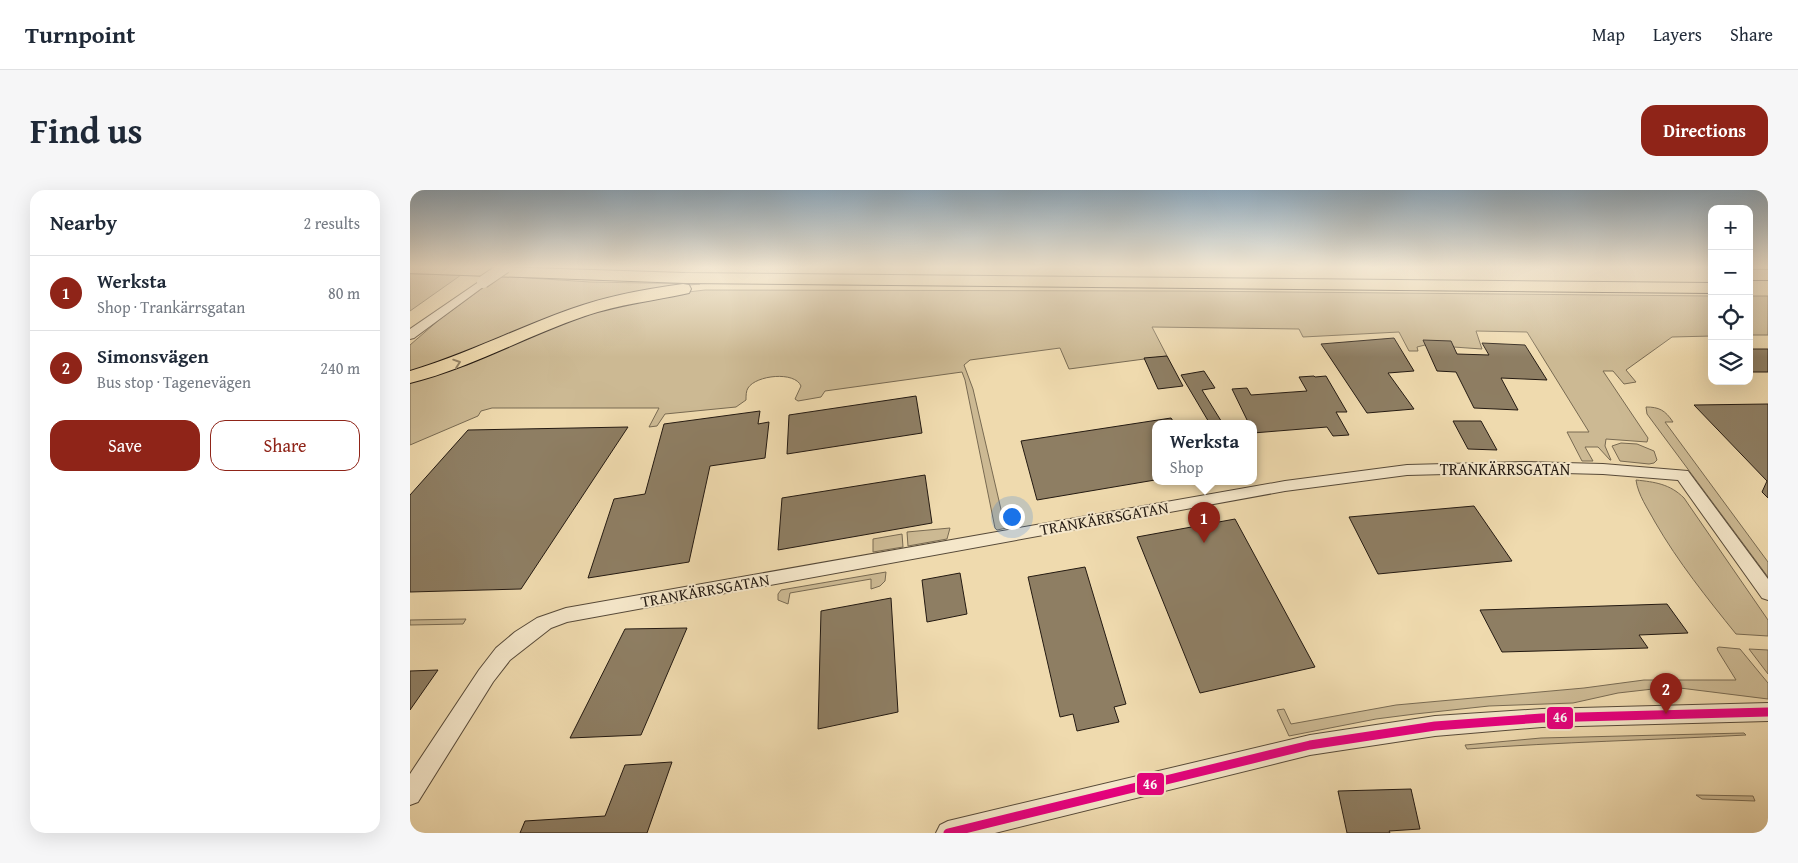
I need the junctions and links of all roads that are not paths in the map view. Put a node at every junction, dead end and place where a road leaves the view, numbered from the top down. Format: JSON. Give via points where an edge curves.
{"nodes":[{"id":1,"x":463,"y":297,"type":"edge"},
{"id":2,"x":630,"y":297,"type":"edge"},
{"id":3,"x":413,"y":334,"type":"edge"},
{"id":4,"x":410,"y":377,"type":"edge"},
{"id":5,"x":1768,"y":593,"type":"edge"},
{"id":6,"x":1768,"y":712,"type":"edge"},
{"id":7,"x":410,"y":794,"type":"edge"},
{"id":8,"x":948,"y":833,"type":"edge"}],
"edges":[{"from":1,"to":3,"type":"street","bridge":true},
{"from":4,"to":2,"type":"highway","one_way":true,"via":[[464,360],[578,312]]},
{"from":5,"to":7,"type":"street","name":"TRANKÄRRSGATAN","via":[[1683,475],[1502,467],[1407,470],[1285,486],[566,615],[544,623],[503,654]]},
{"from":6,"to":8,"type":"street","via":[[1542,718],[1435,726],[1310,745]]}]}
